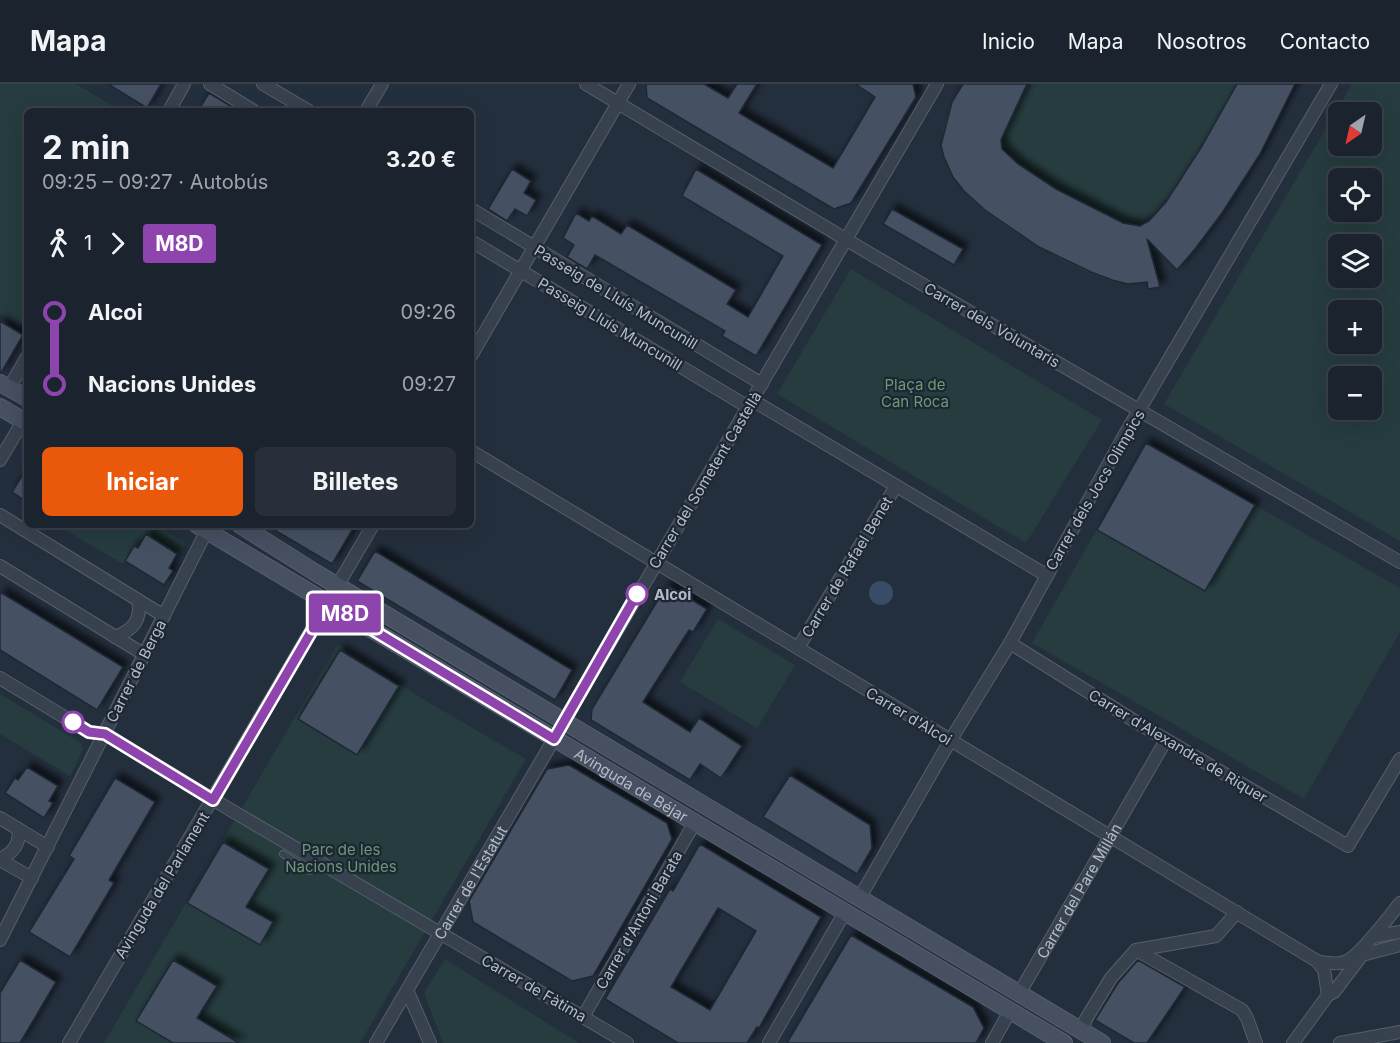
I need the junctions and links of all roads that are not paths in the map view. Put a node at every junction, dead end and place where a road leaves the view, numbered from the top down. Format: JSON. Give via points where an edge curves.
{"nodes":[{"id":1,"x":184,"y":84,"type":"edge"},
{"id":2,"x":210,"y":84,"type":"edge"},
{"id":3,"x":263,"y":84,"type":"edge"},
{"id":4,"x":382,"y":84,"type":"edge"},
{"id":5,"x":586,"y":84,"type":"edge"},
{"id":6,"x":630,"y":84,"type":"edge"},
{"id":7,"x":937,"y":84,"type":"edge"},
{"id":8,"x":1331,"y":84,"type":"edge"},
{"id":9,"x":618,"y":103,"type":"junction"},
{"id":10,"x":171,"y":108,"type":"edge"},
{"id":11,"x":249,"y":108,"type":"edge"},
{"id":12,"x":304,"y":108,"type":"edge"},
{"id":13,"x":368,"y":108,"type":"edge"},
{"id":14,"x":474,"y":211,"type":"edge"},
{"id":15,"x":847,"y":240,"type":"junction"},
{"id":16,"x":474,"y":243,"type":"edge"},
{"id":17,"x":534,"y":247,"type":"junction"},
{"id":18,"x":521,"y":271,"type":"junction"},
{"id":19,"x":474,"y":351,"type":"edge"},
{"id":20,"x":24,"y":361,"type":"edge"},
{"id":21,"x":762,"y":384,"type":"junction"},
{"id":22,"x":4,"y":385,"type":"edge"},
{"id":23,"x":24,"y":396,"type":"edge"},
{"id":24,"x":750,"y":404,"type":"junction"},
{"id":25,"x":0,"y":407,"type":"edge"},
{"id":26,"x":1139,"y":412,"type":"junction"},
{"id":27,"x":24,"y":421,"type":"edge"},
{"id":28,"x":24,"y":424,"type":"edge"},
{"id":29,"x":474,"y":454,"type":"edge"},
{"id":30,"x":0,"y":460,"type":"edge"},
{"id":31,"x":896,"y":486,"type":"junction"},
{"id":32,"x":0,"y":515,"type":"edge"},
{"id":33,"x":202,"y":528,"type":"edge"},
{"id":34,"x":245,"y":528,"type":"edge"},
{"id":35,"x":371,"y":528,"type":"edge"},
{"id":36,"x":656,"y":562,"type":"junction"},
{"id":37,"x":1400,"y":562,"type":"edge"},
{"id":38,"x":0,"y":566,"type":"edge"},
{"id":39,"x":1046,"y":575,"type":"junction"},
{"id":40,"x":337,"y":585,"type":"junction"},
{"id":41,"x":138,"y":600,"type":"junction"},
{"id":42,"x":328,"y":603,"type":"junction"},
{"id":43,"x":164,"y":616,"type":"junction"},
{"id":44,"x":115,"y":637,"type":"junction"},
{"id":45,"x":1010,"y":643,"type":"junction"},
{"id":46,"x":798,"y":648,"type":"junction"},
{"id":47,"x":145,"y":655,"type":"junction"},
{"id":48,"x":0,"y":678,"type":"edge"},
{"id":49,"x":564,"y":721,"type":"junction"},
{"id":50,"x":105,"y":734,"type":"junction"},
{"id":51,"x":554,"y":739,"type":"junction"},
{"id":52,"x":1166,"y":740,"type":"junction"},
{"id":53,"x":950,"y":741,"type":"junction"},
{"id":54,"x":1400,"y":759,"type":"edge"},
{"id":55,"x":213,"y":800,"type":"junction"},
{"id":56,"x":0,"y":818,"type":"edge"},
{"id":57,"x":695,"y":822,"type":"junction"},
{"id":58,"x":18,"y":829,"type":"junction"},
{"id":59,"x":1109,"y":835,"type":"junction"},
{"id":60,"x":48,"y":847,"type":"junction"},
{"id":61,"x":283,"y":854,"type":"dead end"},
{"id":62,"x":0,"y":860,"type":"edge"},
{"id":63,"x":322,"y":864,"type":"junction"},
{"id":64,"x":32,"y":878,"type":"junction"},
{"id":65,"x":861,"y":897,"type":"junction"},
{"id":66,"x":1400,"y":903,"type":"edge"},
{"id":67,"x":845,"y":912,"type":"junction"},
{"id":68,"x":1237,"y":912,"type":"junction"},
{"id":69,"x":1400,"y":932,"type":"edge"},
{"id":70,"x":440,"y":933,"type":"junction"},
{"id":71,"x":1372,"y":937,"type":"junction"},
{"id":72,"x":0,"y":939,"type":"edge"},
{"id":73,"x":1400,"y":945,"type":"edge"},
{"id":74,"x":1136,"y":950,"type":"junction"},
{"id":75,"x":1317,"y":961,"type":"junction"},
{"id":76,"x":407,"y":990,"type":"junction"},
{"id":77,"x":1020,"y":992,"type":"junction"},
{"id":78,"x":1328,"y":995,"type":"junction"},
{"id":79,"x":1010,"y":1011,"type":"junction"},
{"id":80,"x":583,"y":1017,"type":"junction"},
{"id":81,"x":1082,"y":1031,"type":"junction"},
{"id":82,"x":1400,"y":1032,"type":"edge"},
{"id":83,"x":69,"y":1043,"type":"edge"},
{"id":84,"x":376,"y":1043,"type":"edge"},
{"id":85,"x":430,"y":1043,"type":"edge"},
{"id":86,"x":627,"y":1043,"type":"edge"},
{"id":87,"x":769,"y":1043,"type":"edge"},
{"id":88,"x":992,"y":1043,"type":"edge"},
{"id":89,"x":1064,"y":1043,"type":"edge"},
{"id":90,"x":1102,"y":1043,"type":"edge"},
{"id":91,"x":1256,"y":1043,"type":"edge"},
{"id":92,"x":1293,"y":1043,"type":"edge"},
{"id":93,"x":1340,"y":1043,"type":"edge"}],
"edges":[{"from":1,"to":10,"type":"street"},
{"from":2,"to":11,"type":"street"},
{"from":3,"to":12,"type":"street"},
{"from":4,"to":13,"type":"street"},
{"from":5,"to":9,"type":"street","name":"Carrer dels Voluntaris"},
{"from":6,"to":9,"type":"street"},
{"from":7,"to":15,"type":"street","name":"Carrer del Sometent Castellà"},
{"from":8,"to":26,"type":"street","name":"Carrer dels Jocs Olimpics"},
{"from":9,"to":15,"type":"street","name":"Carrer dels Voluntaris"},
{"from":9,"to":17,"type":"street"},
{"from":14,"to":17,"type":"street","name":"Passeig de Lluís Muncunill"},
{"from":15,"to":21,"type":"street","name":"Carrer del Sometent Castellà"},
{"from":15,"to":26,"type":"street","name":"Carrer dels Voluntaris"},
{"from":16,"to":18,"type":"street","name":"Passeig Lluís Muncunill"},
{"from":17,"to":18,"type":"street"},
{"from":17,"to":21,"type":"street","name":"Passeig de Lluís Muncunill"},
{"from":18,"to":19,"type":"street"},
{"from":18,"to":24,"type":"street","name":"Passeig Lluís Muncunill"},
{"from":20,"to":22,"type":"street"},
{"from":21,"to":24,"type":"street","name":"Carrer del Sometent Castellà"},
{"from":22,"to":23,"type":"main road"},
{"from":24,"to":31,"type":"street"},
{"from":24,"to":36,"type":"street","name":"Carrer del Sometent Castellà"},
{"from":25,"to":27,"type":"main road"},
{"from":26,"to":37,"type":"street","name":"Carrer dels Voluntaris"},
{"from":26,"to":39,"type":"street","name":"Carrer dels Jocs Olimpics"},
{"from":28,"to":30,"type":"street"},
{"from":29,"to":36,"type":"street","name":"Carrer d'Alcoi"},
{"from":31,"to":39,"type":"street"},
{"from":31,"to":46,"type":"street","name":"Carrer de Rafael Benet"},
{"from":32,"to":41,"type":"street"},
{"from":33,"to":42,"type":"main road","name":"Avinguda de Béjar"},
{"from":33,"to":43,"type":"street","name":"Carrer de Berga"},
{"from":34,"to":40,"type":"main road","name":"Avinguda de Béjar"},
{"from":35,"to":40,"type":"street","name":"Avinguda del Parlament"},
{"from":36,"to":46,"type":"street","name":"Carrer d'Alcoi"},
{"from":36,"to":49,"type":"street","name":"Carrer del Sometent Castellà"},
{"from":38,"to":44,"type":"street"},
{"from":39,"to":45,"type":"street","name":"Carrer dels Jocs Olimpics"},
{"from":40,"to":42,"type":"street","name":"Avinguda del Parlament"},
{"from":40,"to":49,"type":"main road","name":"Avinguda de Béjar"},
{"from":41,"to":43,"type":"street"},
{"from":41,"to":44,"type":"street","via":[[136,623]]},
{"from":42,"to":51,"type":"main road","name":"Avinguda de Béjar"},
{"from":42,"to":55,"type":"street","name":"Avinguda del Parlament"},
{"from":43,"to":47,"type":"street","name":"Carrer de Berga"},
{"from":44,"to":47,"type":"street"},
{"from":45,"to":52,"type":"street","name":"Carrer d'Alexandre de Riquer"},
{"from":45,"to":53,"type":"street","name":"Carrer dels Jocs Olimpics"},
{"from":46,"to":53,"type":"street","name":"Carrer d'Alcoi"},
{"from":47,"to":50,"type":"street","name":"Carrer de Berga"},
{"from":48,"to":50,"type":"street","name":"Carrer de Fàtima","via":[[89,732]]},
{"from":49,"to":51,"type":"main road","name":"Carrer de l'Estatut"},
{"from":49,"to":65,"type":"main road","name":"Avinguda de Béjar"},
{"from":50,"to":55,"type":"street","name":"Carrer de Fàtima"},
{"from":50,"to":60,"type":"street","name":"Carrer de Berga"},
{"from":51,"to":57,"type":"main road","name":"Avinguda de Béjar"},
{"from":51,"to":70,"type":"street","name":"Carrer de l'Estatut"},
{"from":52,"to":54,"type":"street","name":"Carrer d'Alexandre de Riquer","via":[[1348,846]]},
{"from":52,"to":59,"type":"street","name":"Carrer del Pare Millán"},
{"from":53,"to":59,"type":"street","name":"Carrer d'Alcoi"},
{"from":53,"to":65,"type":"street","name":"Carrer dels Jocs Olimpics"},
{"from":55,"to":63,"type":"street","name":"Carrer de Fàtima"},
{"from":55,"to":83,"type":"street","name":"Avinguda del Parlament"},
{"from":56,"to":58,"type":"street"},
{"from":57,"to":67,"type":"main road","name":"Avinguda de Béjar"},
{"from":57,"to":80,"type":"street","name":"Carrer d'Antoni Barata"},
{"from":58,"to":60,"type":"street"},
{"from":58,"to":62,"type":"street","via":[[20,837],[15,848]]},
{"from":59,"to":68,"type":"street","name":"Carrer d'Alcoi"},
{"from":59,"to":77,"type":"street","name":"Carrer del Pare Millán"},
{"from":60,"to":64,"type":"street","name":"Carrer de Berga"},
{"from":61,"to":63,"type":"lane","via":[[310,871]]},
{"from":62,"to":64,"type":"street"},
{"from":63,"to":70,"type":"street","name":"Carrer de Fàtima"},
{"from":64,"to":72,"type":"street","name":"Carrer de Berga"},
{"from":65,"to":77,"type":"main road","name":"Avinguda de Béjar"},
{"from":66,"to":71,"type":"street"},
{"from":67,"to":79,"type":"main road","name":"Avinguda de Béjar"},
{"from":67,"to":87,"type":"street"},
{"from":68,"to":74,"type":"street","via":[[1216,936]]},
{"from":68,"to":75,"type":"street","name":"Carrer d'Alcoi"},
{"from":69,"to":71,"type":"street"},
{"from":70,"to":76,"type":"street","name":"Carrer de l'Estatut"},
{"from":70,"to":80,"type":"street","name":"Carrer de Fàtima"},
{"from":71,"to":75,"type":"street","via":[[1347,962]]},
{"from":73,"to":78,"type":"street","via":[[1362,955]]},
{"from":74,"to":81,"type":"street","via":[[1111,978]]},
{"from":74,"to":91,"type":"street","via":[[1242,1010]]},
{"from":75,"to":78,"type":"street","via":[[1324,970]]},
{"from":76,"to":84,"type":"street","name":"Carrer de l'Estatut"},
{"from":76,"to":85,"type":"street"},
{"from":77,"to":79,"type":"main road","name":"Carrer del Pare Millán"},
{"from":77,"to":81,"type":"main road","name":"Avinguda de Béjar"},
{"from":78,"to":92,"type":"street"},
{"from":79,"to":88,"type":"street","name":"Carrer del Pare Millán"},
{"from":79,"to":89,"type":"main road","name":"Avinguda de Béjar"},
{"from":80,"to":86,"type":"street","name":"Carrer de Fàtima"},
{"from":81,"to":90,"type":"main road","name":"Avinguda de Béjar"},
{"from":82,"to":93,"type":"street"}]}
